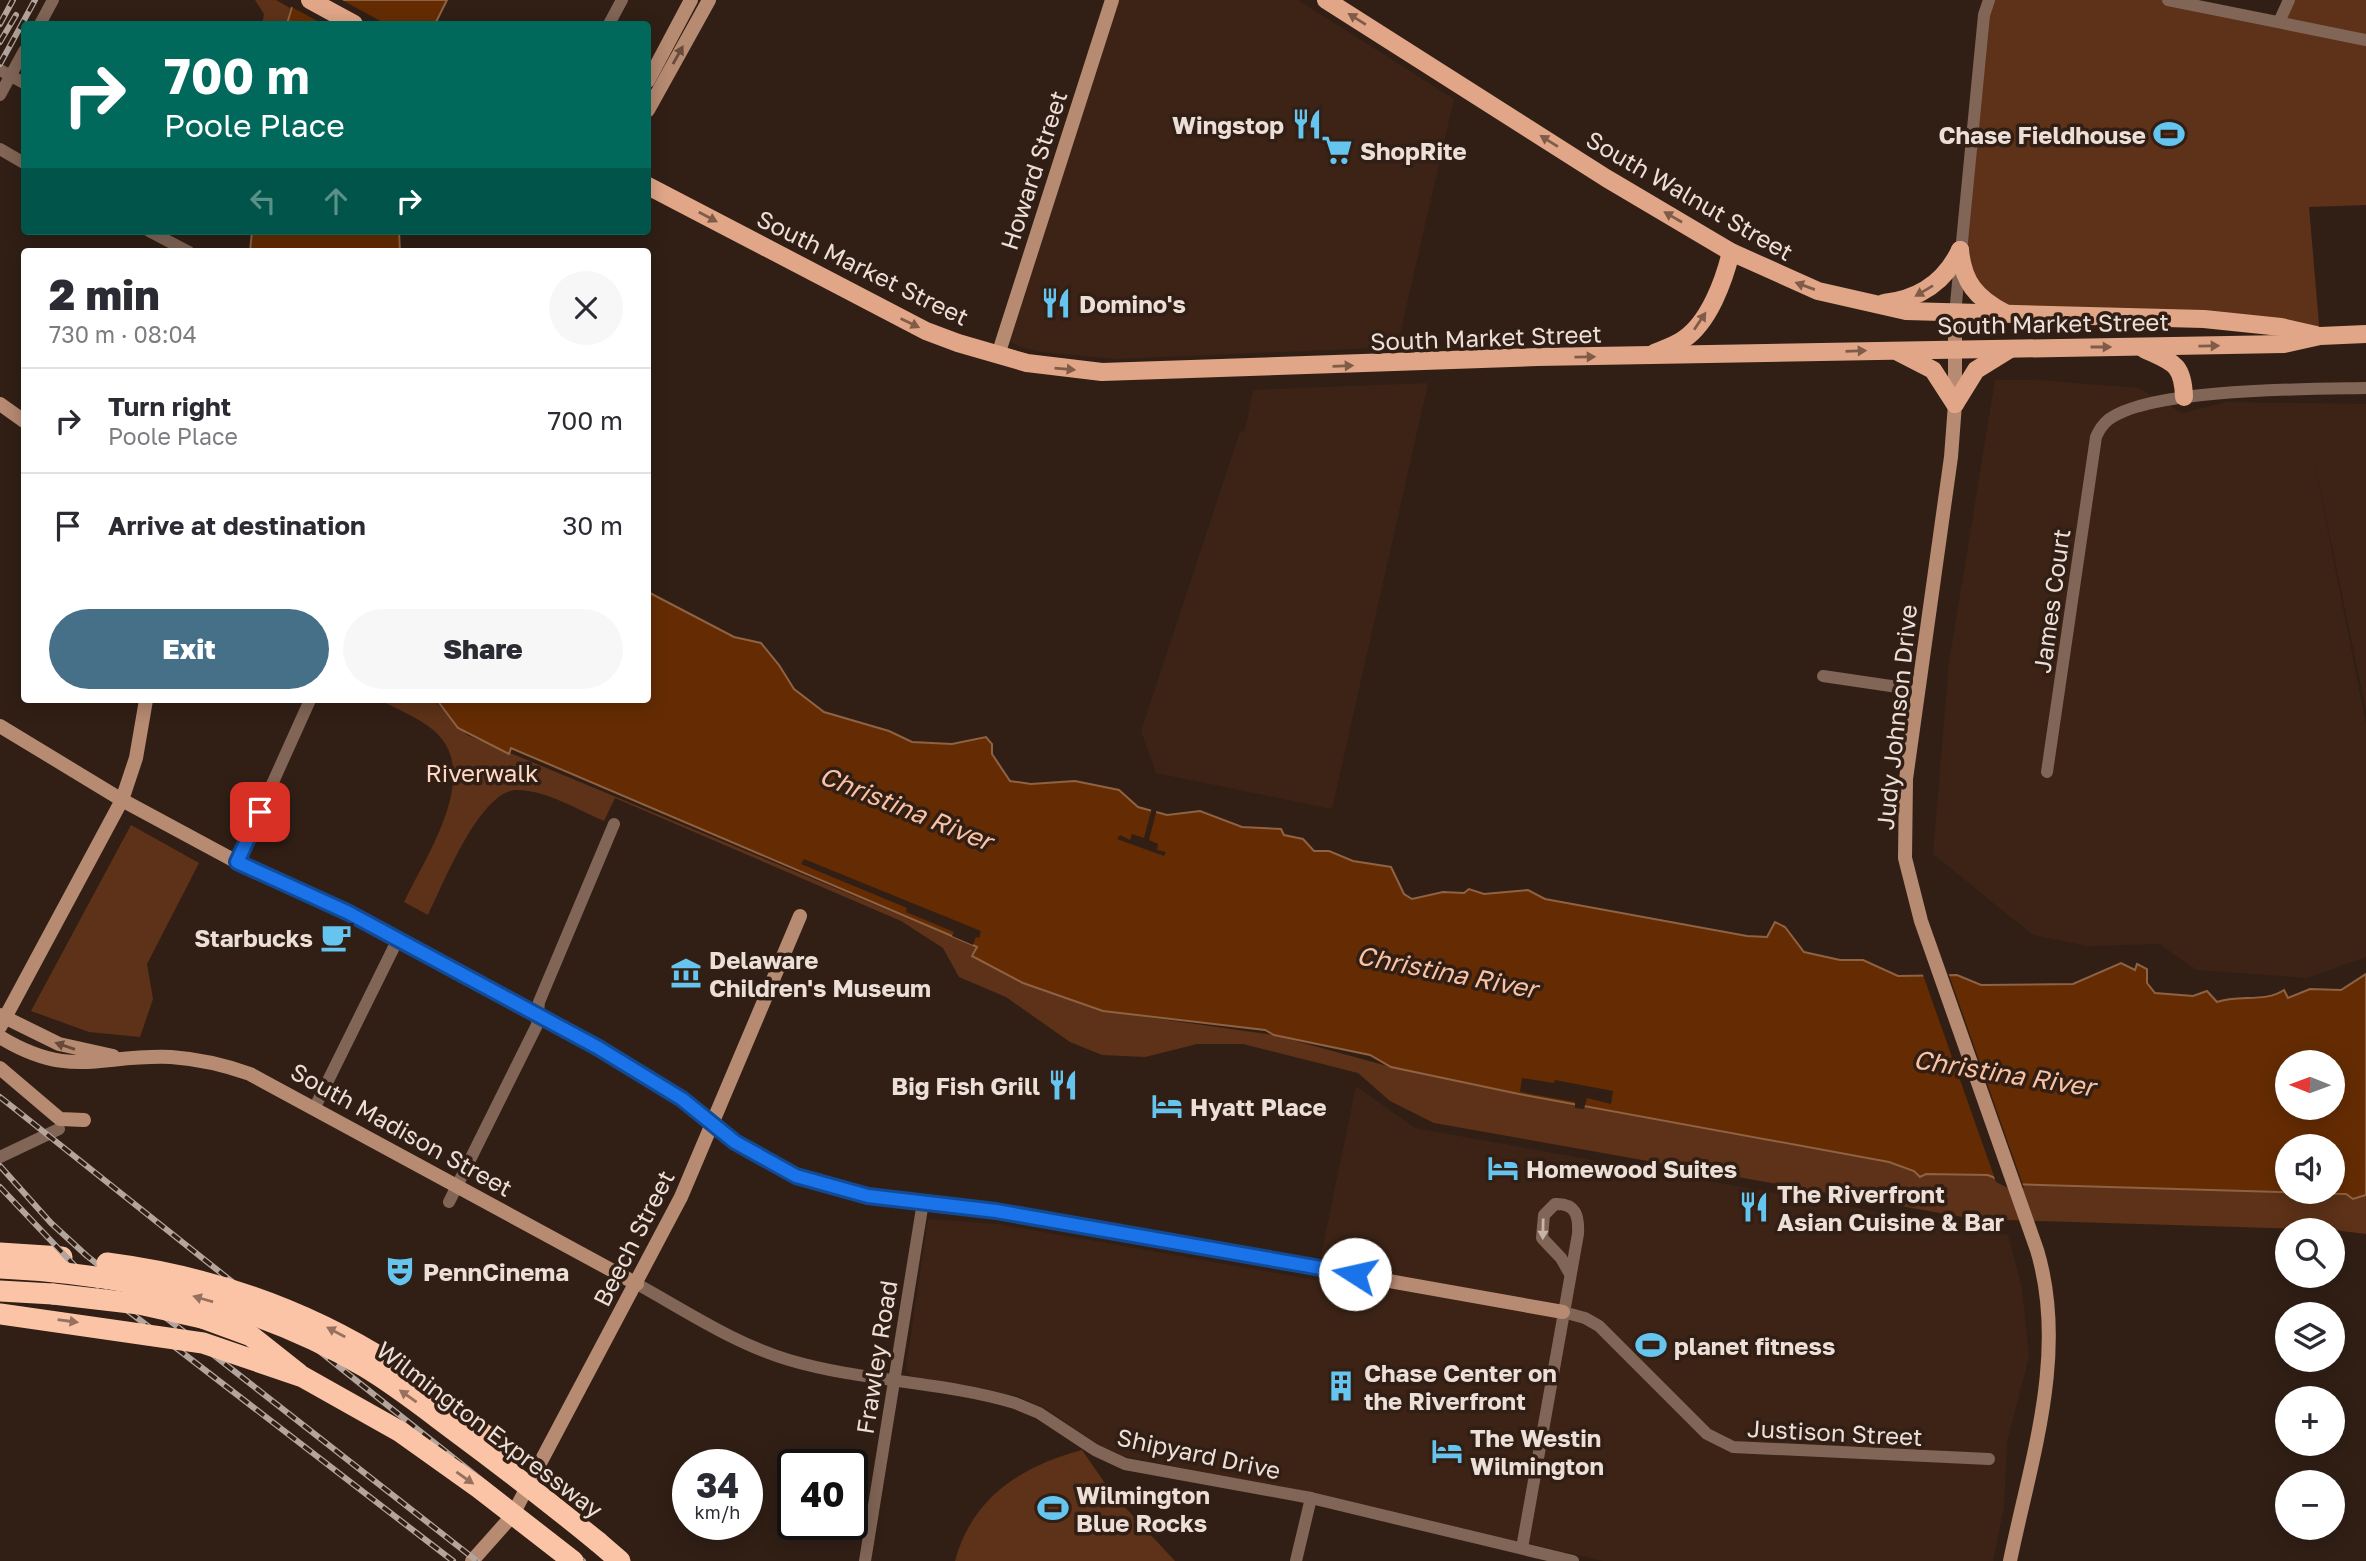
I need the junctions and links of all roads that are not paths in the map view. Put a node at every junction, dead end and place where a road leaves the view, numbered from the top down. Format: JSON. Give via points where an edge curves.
{"nodes":[{"id":1,"x":53,"y":0,"type":"edge"},
{"id":2,"x":310,"y":0,"type":"edge"},
{"id":3,"x":622,"y":0,"type":"edge"},
{"id":4,"x":691,"y":0,"type":"edge"},
{"id":5,"x":709,"y":0,"type":"edge"},
{"id":6,"x":1112,"y":0,"type":"edge"},
{"id":7,"x":1326,"y":0,"type":"edge"},
{"id":8,"x":1989,"y":0,"type":"edge"},
{"id":9,"x":2168,"y":0,"type":"edge"},
{"id":10,"x":2289,"y":0,"type":"edge"},
{"id":11,"x":42,"y":21,"type":"edge"},
{"id":12,"x":348,"y":21,"type":"edge"},
{"id":13,"x":611,"y":21,"type":"edge"},
{"id":14,"x":2279,"y":22,"type":"junction"},
{"id":15,"x":2366,"y":40,"type":"edge"},
{"id":16,"x":21,"y":54,"type":"edge"},
{"id":17,"x":5,"y":73,"type":"edge"},
{"id":18,"x":21,"y":81,"type":"edge"},
{"id":19,"x":651,"y":85,"type":"edge"},
{"id":20,"x":0,"y":95,"type":"edge"},
{"id":21,"x":0,"y":149,"type":"edge"},
{"id":22,"x":21,"y":161,"type":"edge"},
{"id":23,"x":651,"y":188,"type":"edge"},
{"id":24,"x":156,"y":235,"type":"edge"},
{"id":25,"x":181,"y":248,"type":"edge"},
{"id":26,"x":1960,"y":250,"type":"junction"},
{"id":27,"x":1731,"y":252,"type":"junction"},
{"id":28,"x":1870,"y":304,"type":"junction"},
{"id":29,"x":1955,"y":314,"type":"junction"},
{"id":30,"x":2008,"y":314,"type":"junction"},
{"id":31,"x":2366,"y":334,"type":"edge"},
{"id":32,"x":2320,"y":336,"type":"junction"},
{"id":33,"x":2140,"y":347,"type":"junction"},
{"id":34,"x":1955,"y":348,"type":"junction"},
{"id":35,"x":2012,"y":348,"type":"junction"},
{"id":36,"x":1895,"y":350,"type":"junction"},
{"id":37,"x":998,"y":355,"type":"junction"},
{"id":38,"x":1644,"y":356,"type":"junction"},
{"id":39,"x":2366,"y":388,"type":"edge"},
{"id":40,"x":2184,"y":397,"type":"junction"},
{"id":41,"x":0,"y":404,"type":"edge"},
{"id":42,"x":1955,"y":404,"type":"junction"},
{"id":43,"x":21,"y":419,"type":"edge"},
{"id":44,"x":1823,"y":676,"type":"dead end"},
{"id":45,"x":1918,"y":690,"type":"junction"},
{"id":46,"x":146,"y":703,"type":"edge"},
{"id":47,"x":309,"y":703,"type":"edge"},
{"id":48,"x":0,"y":726,"type":"edge"},
{"id":49,"x":2047,"y":772,"type":"dead end"},
{"id":50,"x":122,"y":800,"type":"junction"},
{"id":51,"x":614,"y":824,"type":"dead end"},
{"id":52,"x":237,"y":862,"type":"junction"},
{"id":53,"x":800,"y":916,"type":"dead end"},
{"id":54,"x":398,"y":939,"type":"junction"},
{"id":55,"x":537,"y":1015,"type":"junction"},
{"id":56,"x":2,"y":1020,"type":"edge"},
{"id":57,"x":0,"y":1037,"type":"edge"},
{"id":58,"x":132,"y":1059,"type":"junction"},
{"id":59,"x":0,"y":1068,"type":"edge"},
{"id":60,"x":315,"y":1107,"type":"junction"},
{"id":61,"x":84,"y":1120,"type":"dead end"},
{"id":62,"x":713,"y":1124,"type":"junction"},
{"id":63,"x":59,"y":1129,"type":"dead end"},
{"id":64,"x":0,"y":1157,"type":"edge"},
{"id":65,"x":458,"y":1186,"type":"junction"},
{"id":66,"x":449,"y":1202,"type":"dead end"},
{"id":67,"x":923,"y":1202,"type":"junction"},
{"id":68,"x":0,"y":1254,"type":"edge"},
{"id":69,"x":0,"y":1268,"type":"edge"},
{"id":70,"x":1570,"y":1274,"type":"junction"},
{"id":71,"x":637,"y":1284,"type":"junction"},
{"id":72,"x":0,"y":1291,"type":"edge"},
{"id":73,"x":1563,"y":1312,"type":"junction"},
{"id":74,"x":0,"y":1314,"type":"edge"},
{"id":75,"x":303,"y":1377,"type":"junction"},
{"id":76,"x":893,"y":1381,"type":"junction"},
{"id":77,"x":1989,"y":1459,"type":"dead end"},
{"id":78,"x":524,"y":1492,"type":"junction"},
{"id":79,"x":1311,"y":1498,"type":"junction"},
{"id":80,"x":598,"y":1542,"type":"junction"},
{"id":81,"x":1522,"y":1548,"type":"junction"},
{"id":82,"x":472,"y":1561,"type":"edge"},
{"id":83,"x":573,"y":1561,"type":"edge"},
{"id":84,"x":609,"y":1561,"type":"edge"},
{"id":85,"x":620,"y":1561,"type":"edge"},
{"id":86,"x":865,"y":1561,"type":"edge"},
{"id":87,"x":1296,"y":1561,"type":"edge"},
{"id":88,"x":1573,"y":1561,"type":"edge"},
{"id":89,"x":2010,"y":1561,"type":"edge"}],
"edges":[{"from":1,"to":11,"type":"street"},
{"from":2,"to":12,"type":"main road"},
{"from":3,"to":13,"type":"street"},
{"from":4,"to":19,"type":"street"},
{"from":19,"to":5,"type":"street","one_way":true},
{"from":6,"to":37,"type":"street","name":"Howard Street"},
{"from":27,"to":7,"type":"main road","name":"South Walnut Street","one_way":true},
{"from":8,"to":26,"type":"street"},
{"from":9,"to":14,"type":"street"},
{"from":10,"to":14,"type":"street"},
{"from":14,"to":15,"type":"street"},
{"from":16,"to":17,"type":"street"},
{"from":17,"to":18,"type":"street"},
{"from":17,"to":20,"type":"street"},
{"from":21,"to":22,"type":"street"},
{"from":23,"to":37,"type":"main road","name":"South Market Street","one_way":true,"via":[[880,309]]},
{"from":24,"to":25,"type":"street"},
{"from":26,"to":28,"type":"main road","one_way":true,"via":[[1946,274],[1919,295]]},
{"from":26,"to":29,"type":"street"},
{"from":26,"to":30,"type":"main road","via":[[1962,271],[1972,290]]},
{"from":28,"to":27,"type":"main road","name":"South Walnut Street","one_way":true,"via":[[1795,283]]},
{"from":38,"to":27,"type":"main road","one_way":true,"via":[[1683,340],[1695,329]]},
{"from":28,"to":29,"type":"main road","name":"South Walnut Street"},
{"from":29,"to":30,"type":"main road","name":"South Walnut Street"},
{"from":29,"to":34,"type":"street","name":"Judy Johnson Drive"},
{"from":30,"to":32,"type":"main road","name":"South Walnut Street","via":[[2204,319]]},
{"from":31,"to":32,"type":"main road","name":"South Market Street"},
{"from":33,"to":32,"type":"main road","name":"South Market Street","one_way":true,"via":[[2284,344]]},
{"from":35,"to":33,"type":"main road","name":"South Market Street","one_way":true},
{"from":33,"to":40,"type":"main road","via":[[2177,366]]},
{"from":34,"to":35,"type":"main road","name":"South Market Street"},
{"from":34,"to":36,"type":"main road","name":"South Market Street"},
{"from":34,"to":42,"type":"street","name":"Judy Johnson Drive"},
{"from":35,"to":42,"type":"main road","via":[[1976,370]]},
{"from":38,"to":36,"type":"main road","name":"South Market Street","one_way":true},
{"from":36,"to":42,"type":"main road","via":[[1933,370]]},
{"from":37,"to":38,"type":"main road","name":"South Market Street","one_way":true,"via":[[1048,367],[1102,372]]},
{"from":39,"to":40,"type":"street"},
{"from":40,"to":49,"type":"street","name":"James Court","via":[[2115,415],[2096,437]]},
{"from":41,"to":43,"type":"street"},
{"from":42,"to":45,"type":"street","name":"Judy Johnson Drive"},
{"from":44,"to":45,"type":"street"},
{"from":45,"to":89,"type":"street","name":"Judy Johnson Drive","via":[[1905,790],[1904,836],[1912,891],[2046,1288],[2050,1352]]},
{"from":46,"to":50,"type":"street","via":[[140,743]]},
{"from":47,"to":52,"type":"street"},
{"from":48,"to":50,"type":"street"},
{"from":50,"to":52,"type":"street"},
{"from":50,"to":56,"type":"street"},
{"from":51,"to":55,"type":"street"},
{"from":52,"to":54,"type":"street"},
{"from":53,"to":62,"type":"street","name":"Beech Street"},
{"from":54,"to":55,"type":"street"},
{"from":54,"to":60,"type":"street"},
{"from":55,"to":62,"type":"street","via":[[653,1080]]},
{"from":55,"to":65,"type":"street","via":[[537,1025]]},
{"from":58,"to":56,"type":"street","name":"South Madison Street","one_way":true,"via":[[76,1049]]},
{"from":57,"to":58,"type":"street","name":"South Madison Street","via":[[34,1055],[73,1063]]},
{"from":58,"to":60,"type":"street","name":"South Madison Street","via":[[170,1057],[232,1068]]},
{"from":59,"to":61,"type":"street","via":[[60,1119]]},
{"from":60,"to":65,"type":"street","name":"South Madison Street"},
{"from":62,"to":67,"type":"street","via":[[760,1158],[796,1176],[859,1195]]},
{"from":62,"to":71,"type":"street","name":"Beech Street"},
{"from":63,"to":64,"type":"street"},
{"from":65,"to":66,"type":"street"},
{"from":65,"to":71,"type":"street","name":"South Madison Street"},
{"from":67,"to":73,"type":"street","via":[[1008,1213]]},
{"from":67,"to":76,"type":"street","name":"Frawley Road"},
{"from":80,"to":68,"type":"highway","one_way":true,"bridge":true,"via":[[538,1476],[393,1366],[322,1325],[240,1293],[170,1274],[90,1260]]},
{"from":80,"to":69,"type":"highway","name":"Wilmington Expressway","one_way":true,"bridge":true,"via":[[385,1380],[313,1341],[234,1309],[149,1285]]},
{"from":70,"to":70,"type":"street","one_way":true,"via":[[1578,1219],[1569,1205],[1555,1204],[1544,1215],[1542,1238],[1562,1258]]},
{"from":70,"to":73,"type":"street"},
{"from":71,"to":76,"type":"street","name":"Shipyard Drive","via":[[769,1353]]},
{"from":71,"to":78,"type":"street","name":"Beech Street"},
{"from":72,"to":75,"type":"highway","bridge":true,"via":[[108,1300],[202,1318],[251,1336]]},
{"from":73,"to":77,"type":"street","name":"Justison Street","via":[[1599,1326],[1707,1434],[1733,1447]]},
{"from":73,"to":81,"type":"street"},
{"from":74,"to":75,"type":"highway","one_way":true,"bridge":true,"via":[[203,1343]]},
{"from":75,"to":83,"type":"highway","one_way":true,"bridge":true,"via":[[399,1431]]},
{"from":76,"to":79,"type":"street","name":"Shipyard Drive","via":[[1015,1403],[1125,1464]]},
{"from":76,"to":86,"type":"street","name":"Frawley Road"},
{"from":78,"to":82,"type":"street","name":"Beech Street","via":[[505,1527]]},
{"from":78,"to":84,"type":"street"},
{"from":79,"to":81,"type":"street","name":"Shipyard Drive"},
{"from":79,"to":87,"type":"street"},
{"from":80,"to":85,"type":"highway","name":"Wilmington Expressway"},
{"from":81,"to":88,"type":"street","name":"Shipyard Drive"}]}
